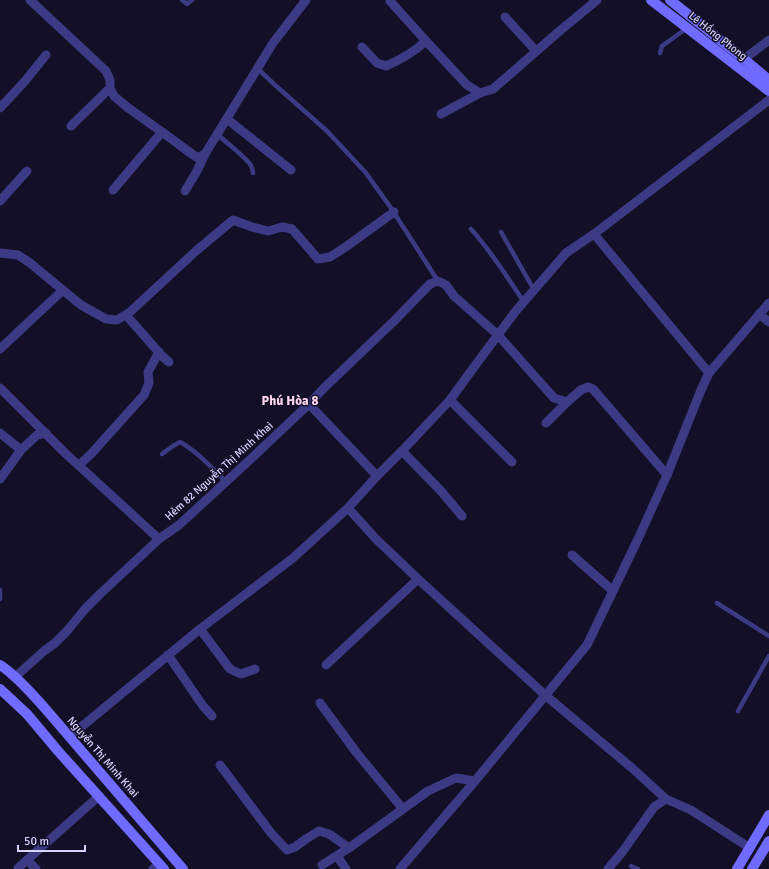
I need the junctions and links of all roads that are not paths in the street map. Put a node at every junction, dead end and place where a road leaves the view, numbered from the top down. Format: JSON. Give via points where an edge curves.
{"nodes":[{"id":1,"x":30,"y":0,"type":"edge"},
{"id":2,"x":182,"y":0,"type":"edge"},
{"id":3,"x":192,"y":0,"type":"edge"},
{"id":4,"x":306,"y":0,"type":"edge"},
{"id":5,"x":390,"y":0,"type":"edge"},
{"id":6,"x":597,"y":0,"type":"edge"},
{"id":7,"x":652,"y":0,"type":"edge"},
{"id":8,"x":670,"y":0,"type":"edge"},
{"id":9,"x":505,"y":17,"type":"dead end"},
{"id":10,"x":687,"y":28,"type":"junction"},
{"id":11,"x":769,"y":40,"type":"edge"},
{"id":12,"x":426,"y":41,"type":"junction"},
{"id":13,"x":362,"y":47,"type":"dead end"},
{"id":14,"x":536,"y":51,"type":"junction"},
{"id":15,"x":660,"y":54,"type":"dead end"},
{"id":16,"x":46,"y":55,"type":"dead end"},
{"id":17,"x":744,"y":59,"type":"junction"},
{"id":18,"x":258,"y":69,"type":"junction"},
{"id":19,"x":769,"y":80,"type":"edge"},
{"id":20,"x":110,"y":88,"type":"junction"},
{"id":21,"x":769,"y":91,"type":"edge"},
{"id":22,"x":480,"y":93,"type":"junction"},
{"id":23,"x":769,"y":100,"type":"edge"},
{"id":24,"x":0,"y":108,"type":"edge"},
{"id":25,"x":441,"y":114,"type":"dead end"},
{"id":26,"x":227,"y":120,"type":"junction"},
{"id":27,"x":71,"y":126,"type":"dead end"},
{"id":28,"x":162,"y":132,"type":"junction"},
{"id":29,"x":218,"y":135,"type":"junction"},
{"id":30,"x":205,"y":154,"type":"junction"},
{"id":31,"x":291,"y":170,"type":"dead end"},
{"id":32,"x":27,"y":171,"type":"dead end"},
{"id":33,"x":253,"y":173,"type":"dead end"},
{"id":34,"x":113,"y":190,"type":"dead end"},
{"id":35,"x":185,"y":191,"type":"dead end"},
{"id":36,"x":0,"y":201,"type":"edge"},
{"id":37,"x":394,"y":212,"type":"junction"},
{"id":38,"x":471,"y":229,"type":"dead end"},
{"id":39,"x":501,"y":232,"type":"dead end"},
{"id":40,"x":594,"y":234,"type":"junction"},
{"id":41,"x":0,"y":253,"type":"edge"},
{"id":42,"x":438,"y":281,"type":"junction"},
{"id":43,"x":63,"y":290,"type":"junction"},
{"id":44,"x":534,"y":290,"type":"junction"},
{"id":45,"x":524,"y":302,"type":"junction"},
{"id":46,"x":769,"y":303,"type":"edge"},
{"id":47,"x":759,"y":314,"type":"junction"},
{"id":48,"x":126,"y":315,"type":"junction"},
{"id":49,"x":769,"y":322,"type":"edge"},
{"id":50,"x":498,"y":335,"type":"junction"},
{"id":51,"x":0,"y":350,"type":"edge"},
{"id":52,"x":158,"y":352,"type":"junction"},
{"id":53,"x":169,"y":362,"type":"dead end"},
{"id":54,"x":709,"y":372,"type":"junction"},
{"id":55,"x":0,"y":388,"type":"edge"},
{"id":56,"x":450,"y":400,"type":"junction"},
{"id":57,"x":566,"y":402,"type":"junction"},
{"id":58,"x":309,"y":404,"type":"junction"},
{"id":59,"x":546,"y":423,"type":"dead end"},
{"id":60,"x":0,"y":433,"type":"edge"},
{"id":61,"x":46,"y":433,"type":"junction"},
{"id":62,"x":21,"y":450,"type":"junction"},
{"id":63,"x":402,"y":451,"type":"junction"},
{"id":64,"x":162,"y":454,"type":"dead end"},
{"id":65,"x":512,"y":462,"type":"dead end"},
{"id":66,"x":78,"y":465,"type":"junction"},
{"id":67,"x":667,"y":475,"type":"junction"},
{"id":68,"x":377,"y":476,"type":"junction"},
{"id":69,"x":0,"y":479,"type":"edge"},
{"id":70,"x":226,"y":482,"type":"junction"},
{"id":71,"x":348,"y":508,"type":"junction"},
{"id":72,"x":462,"y":516,"type":"dead end"},
{"id":73,"x":159,"y":539,"type":"junction"},
{"id":74,"x":572,"y":555,"type":"dead end"},
{"id":75,"x":418,"y":579,"type":"junction"},
{"id":76,"x":0,"y":590,"type":"edge"},
{"id":77,"x":613,"y":591,"type":"junction"},
{"id":78,"x":0,"y":599,"type":"edge"},
{"id":79,"x":717,"y":603,"type":"dead end"},
{"id":80,"x":200,"y":629,"type":"junction"},
{"id":81,"x":769,"y":636,"type":"edge"},
{"id":82,"x":168,"y":655,"type":"junction"},
{"id":83,"x":769,"y":656,"type":"edge"},
{"id":84,"x":0,"y":665,"type":"edge"},
{"id":85,"x":326,"y":665,"type":"dead end"},
{"id":86,"x":255,"y":669,"type":"dead end"},
{"id":87,"x":14,"y":677,"type":"junction"},
{"id":88,"x":0,"y":689,"type":"edge"},
{"id":89,"x":545,"y":696,"type":"junction"},
{"id":90,"x":320,"y":703,"type":"dead end"},
{"id":91,"x":738,"y":711,"type":"dead end"},
{"id":92,"x":212,"y":716,"type":"dead end"},
{"id":93,"x":69,"y":737,"type":"junction"},
{"id":94,"x":220,"y":765,"type":"dead end"},
{"id":95,"x":474,"y":781,"type":"junction"},
{"id":96,"x":99,"y":796,"type":"junction"},
{"id":97,"x":666,"y":799,"type":"junction"},
{"id":98,"x":403,"y":809,"type":"junction"},
{"id":99,"x":769,"y":816,"type":"edge"},
{"id":100,"x":769,"y":841,"type":"edge"},
{"id":101,"x":349,"y":848,"type":"junction"},
{"id":102,"x":750,"y":848,"type":"junction"},
{"id":103,"x":761,"y":854,"type":"junction"},
{"id":104,"x":337,"y":856,"type":"junction"},
{"id":105,"x":27,"y":860,"type":"junction"},
{"id":106,"x":322,"y":865,"type":"dead end"},
{"id":107,"x":631,"y":866,"type":"dead end"},
{"id":108,"x":159,"y":867,"type":"edge"},
{"id":109,"x":18,"y":868,"type":"edge"},
{"id":110,"x":36,"y":869,"type":"edge"},
{"id":111,"x":183,"y":869,"type":"edge"},
{"id":112,"x":346,"y":869,"type":"edge"},
{"id":113,"x":400,"y":869,"type":"edge"},
{"id":114,"x":608,"y":869,"type":"edge"},
{"id":115,"x":638,"y":869,"type":"edge"},
{"id":116,"x":737,"y":869,"type":"edge"},
{"id":117,"x":752,"y":869,"type":"edge"}],
"edges":[{"from":1,"to":20,"type":"street","via":[[106,71]]},
{"from":2,"to":3,"type":"lane","via":[[187,4]]},
{"from":4,"to":18,"type":"street"},
{"from":5,"to":12,"type":"street"},
{"from":6,"to":14,"type":"street"},
{"from":7,"to":10,"type":"main road","name":"Lê Hồng Phong"},
{"from":8,"to":17,"type":"main road","name":"Lê Hồng Phong"},
{"from":9,"to":14,"type":"street"},
{"from":10,"to":15,"type":"lane","via":[[662,46]]},
{"from":10,"to":21,"type":"main road","name":"Lê Hồng Phong"},
{"from":11,"to":17,"type":"street"},
{"from":12,"to":13,"type":"street","via":[[400,60],[386,66],[377,63]]},
{"from":12,"to":22,"type":"street","via":[[467,85]]},
{"from":14,"to":22,"type":"street","via":[[493,89]]},
{"from":16,"to":24,"type":"street"},
{"from":17,"to":19,"type":"main road","name":"Lê Hồng Phong"},
{"from":18,"to":26,"type":"street"},
{"from":18,"to":37,"type":"lane","via":[[327,131],[366,173]]},
{"from":20,"to":27,"type":"street"},
{"from":20,"to":28,"type":"street","via":[[114,96],[127,107]]},
{"from":22,"to":25,"type":"street"},
{"from":23,"to":40,"type":"street"},
{"from":26,"to":29,"type":"street"},
{"from":26,"to":31,"type":"street"},
{"from":28,"to":30,"type":"street","via":[[198,158]]},
{"from":28,"to":34,"type":"street"},
{"from":29,"to":30,"type":"street"},
{"from":29,"to":33,"type":"lane","via":[[242,155],[250,164]]},
{"from":30,"to":35,"type":"street"},
{"from":32,"to":36,"type":"street"},
{"from":37,"to":42,"type":"lane"},
{"from":37,"to":48,"type":"street","via":[[330,257],[318,259],[292,229],[282,227],[268,231],[232,220]]},
{"from":38,"to":45,"type":"lane"},
{"from":39,"to":44,"type":"lane"},
{"from":40,"to":44,"type":"street","via":[[566,253]]},
{"from":40,"to":54,"type":"street"},
{"from":41,"to":43,"type":"street","via":[[18,255]]},
{"from":42,"to":50,"type":"street","via":[[446,285],[454,296]]},
{"from":42,"to":58,"type":"street","name":"Hẻm 82 Nguyễn Thị Minh Khai","via":[[430,284]]},
{"from":43,"to":48,"type":"street","via":[[106,319],[117,320]]},
{"from":43,"to":51,"type":"street"},
{"from":44,"to":45,"type":"street"},
{"from":45,"to":50,"type":"street"},
{"from":46,"to":47,"type":"street"},
{"from":47,"to":49,"type":"street"},
{"from":47,"to":54,"type":"street"},
{"from":48,"to":52,"type":"street"},
{"from":50,"to":56,"type":"street"},
{"from":50,"to":57,"type":"street","via":[[554,398]]},
{"from":52,"to":53,"type":"street"},
{"from":52,"to":66,"type":"street","via":[[148,372],[149,382],[144,395]]},
{"from":54,"to":67,"type":"street"},
{"from":55,"to":61,"type":"street"},
{"from":56,"to":63,"type":"street"},
{"from":56,"to":65,"type":"street"},
{"from":57,"to":59,"type":"street"},
{"from":57,"to":67,"type":"street","via":[[588,386],[593,389]]},
{"from":58,"to":68,"type":"street"},
{"from":58,"to":70,"type":"street","name":"Hẻm 82 Nguyễn Thị Minh Khai"},
{"from":60,"to":62,"type":"street"},
{"from":61,"to":62,"type":"street","via":[[37,435]]},
{"from":61,"to":66,"type":"street"},
{"from":62,"to":69,"type":"street"},
{"from":63,"to":68,"type":"street"},
{"from":63,"to":72,"type":"street"},
{"from":64,"to":70,"type":"lane","via":[[180,442],[188,446]]},
{"from":66,"to":73,"type":"street"},
{"from":67,"to":77,"type":"street"},
{"from":68,"to":71,"type":"street"},
{"from":70,"to":73,"type":"street","name":"Hẻm 82 Nguyễn Thị Minh Khai","via":[[179,525]]},
{"from":71,"to":75,"type":"street"},
{"from":71,"to":80,"type":"street","via":[[293,558]]},
{"from":73,"to":87,"type":"street","name":"Hẻm 82 Nguyễn Thị Minh Khai","via":[[85,609],[55,643]]},
{"from":74,"to":77,"type":"street"},
{"from":75,"to":85,"type":"street"},
{"from":75,"to":89,"type":"street"},
{"from":76,"to":78,"type":"lane"},
{"from":77,"to":89,"type":"street","via":[[587,645]]},
{"from":79,"to":81,"type":"lane"},
{"from":80,"to":82,"type":"street"},
{"from":80,"to":86,"type":"street","via":[[230,669],[240,674]]},
{"from":82,"to":92,"type":"street"},
{"from":82,"to":93,"type":"street"},
{"from":83,"to":91,"type":"lane"},
{"from":84,"to":87,"type":"main road","name":"Nguyễn Thị Minh Khai"},
{"from":87,"to":93,"type":"main road","name":"Nguyễn Thị Minh Khai","via":[[27,688]]},
{"from":88,"to":96,"type":"main road","via":[[27,714]]},
{"from":89,"to":95,"type":"street"},
{"from":89,"to":97,"type":"street"},
{"from":90,"to":98,"type":"street"},
{"from":93,"to":111,"type":"main road","name":"Nguyễn Thị Minh Khai"},
{"from":94,"to":101,"type":"street","via":[[286,850],[295,848],[319,831],[329,834]]},
{"from":95,"to":98,"type":"street","via":[[456,778],[428,791]]},
{"from":95,"to":113,"type":"street"},
{"from":96,"to":105,"type":"street"},
{"from":96,"to":108,"type":"main road"},
{"from":97,"to":102,"type":"street","via":[[691,810]]},
{"from":97,"to":114,"type":"street","via":[[654,807]]},
{"from":98,"to":101,"type":"street"},
{"from":99,"to":102,"type":"main road"},
{"from":100,"to":103,"type":"main road"},
{"from":101,"to":104,"type":"street"},
{"from":102,"to":103,"type":"main road"},
{"from":102,"to":116,"type":"main road"},
{"from":103,"to":117,"type":"main road"},
{"from":104,"to":106,"type":"street"},
{"from":104,"to":112,"type":"street"},
{"from":105,"to":109,"type":"street"},
{"from":105,"to":110,"type":"street"},
{"from":107,"to":115,"type":"lane"}]}
